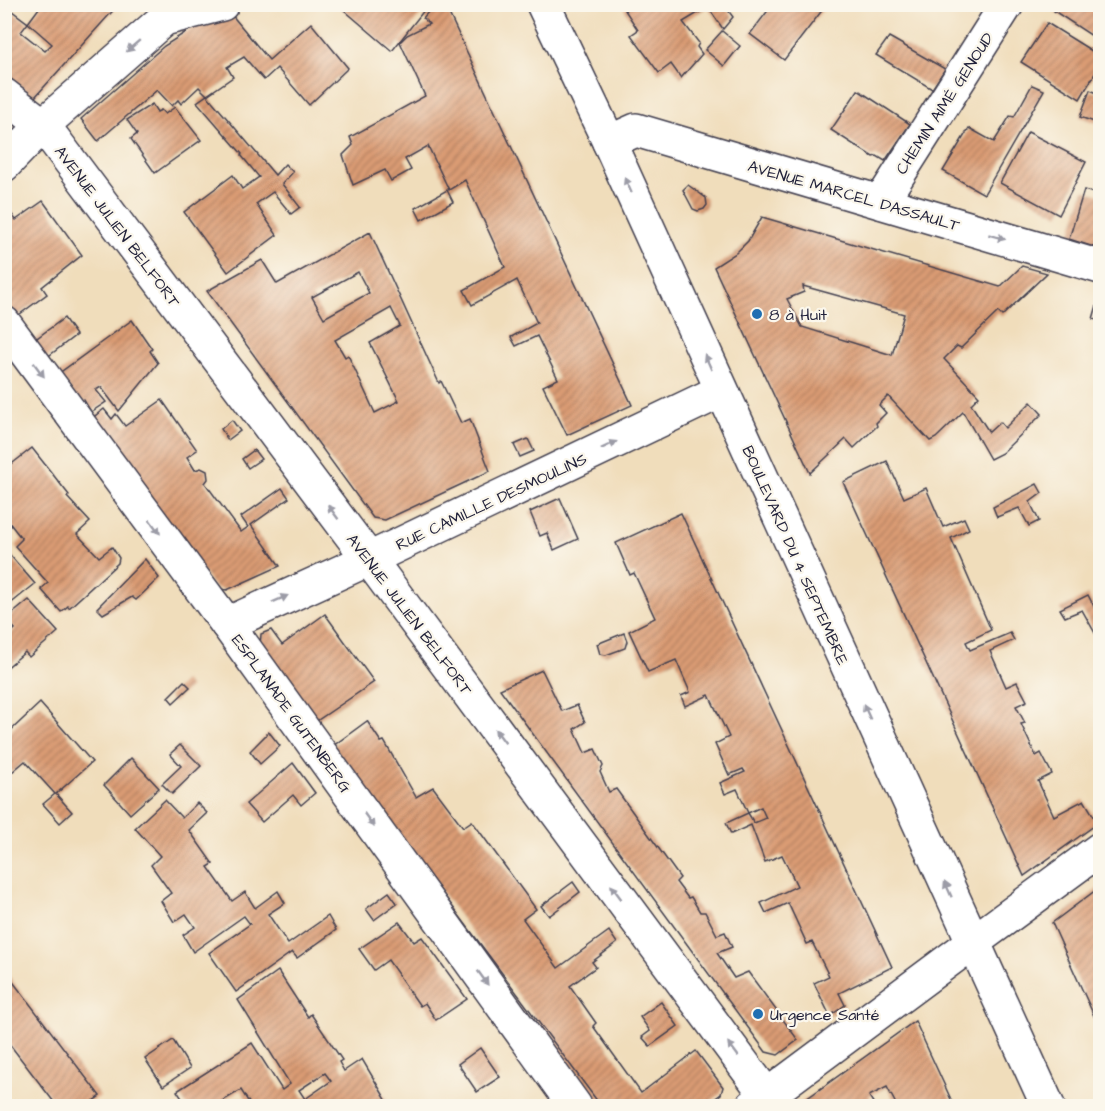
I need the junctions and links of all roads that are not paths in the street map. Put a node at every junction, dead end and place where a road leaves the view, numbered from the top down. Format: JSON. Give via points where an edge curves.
{"nodes":[{"id":1,"x":222,"y":4,"type":"edge"},
{"id":2,"x":543,"y":4,"type":"edge"},
{"id":3,"x":1007,"y":4,"type":"edge"},
{"id":4,"x":155,"y":12,"type":"edge"},
{"id":5,"x":4,"y":95,"type":"edge"},
{"id":6,"x":43,"y":125,"type":"junction"},
{"id":7,"x":609,"y":142,"type":"junction"},
{"id":8,"x":4,"y":165,"type":"edge"},
{"id":9,"x":880,"y":202,"type":"junction"},
{"id":10,"x":1101,"y":267,"type":"edge"},
{"id":11,"x":4,"y":323,"type":"edge"},
{"id":12,"x":721,"y":391,"type":"junction"},
{"id":13,"x":369,"y":559,"type":"junction"},
{"id":14,"x":227,"y":624,"type":"junction"},
{"id":15,"x":1101,"y":849,"type":"edge"},
{"id":16,"x":972,"y":943,"type":"junction"},
{"id":17,"x":764,"y":1103,"type":"edge"},
{"id":18,"x":575,"y":1107,"type":"edge"},
{"id":19,"x":1048,"y":1107,"type":"edge"}],
"edges":[{"from":1,"to":4,"type":"street"},
{"from":2,"to":7,"type":"street","name":"BOULEVARD DU 4 SEPTEMBRE"},
{"from":3,"to":9,"type":"street","name":"CHEMIN AIMÉ GENOUD"},
{"from":4,"to":6,"type":"street","one_way":true},
{"from":5,"to":6,"type":"street","name":"AVENUE JULIEN BELFORT"},
{"from":6,"to":8,"type":"street"},
{"from":13,"to":6,"type":"street","name":"AVENUE JULIEN BELFORT","one_way":true},
{"from":7,"to":9,"type":"street","name":"AVENUE MARCEL DASSAULT","via":[[636,130]]},
{"from":12,"to":7,"type":"street","name":"BOULEVARD DU 4 SEPTEMBRE","one_way":true},
{"from":9,"to":10,"type":"street","name":"AVENUE MARCEL DASSAULT","one_way":true},
{"from":11,"to":14,"type":"street","name":"ESPLANADE GUTENBERG","one_way":true},
{"from":13,"to":12,"type":"street","name":"RUE CAMILLE DESMOULINS","one_way":true},
{"from":16,"to":12,"type":"street","name":"BOULEVARD DU 4 SEPTEMBRE","one_way":true},
{"from":14,"to":13,"type":"street","name":"RUE CAMILLE DESMOULINS","one_way":true},
{"from":17,"to":13,"type":"street","name":"AVENUE JULIEN BELFORT","one_way":true},
{"from":14,"to":18,"type":"street","name":"ESPLANADE GUTENBERG","one_way":true},
{"from":15,"to":16,"type":"street"},
{"from":16,"to":17,"type":"street"},
{"from":16,"to":19,"type":"street","name":"BOULEVARD DU 4 SEPTEMBRE"}]}
